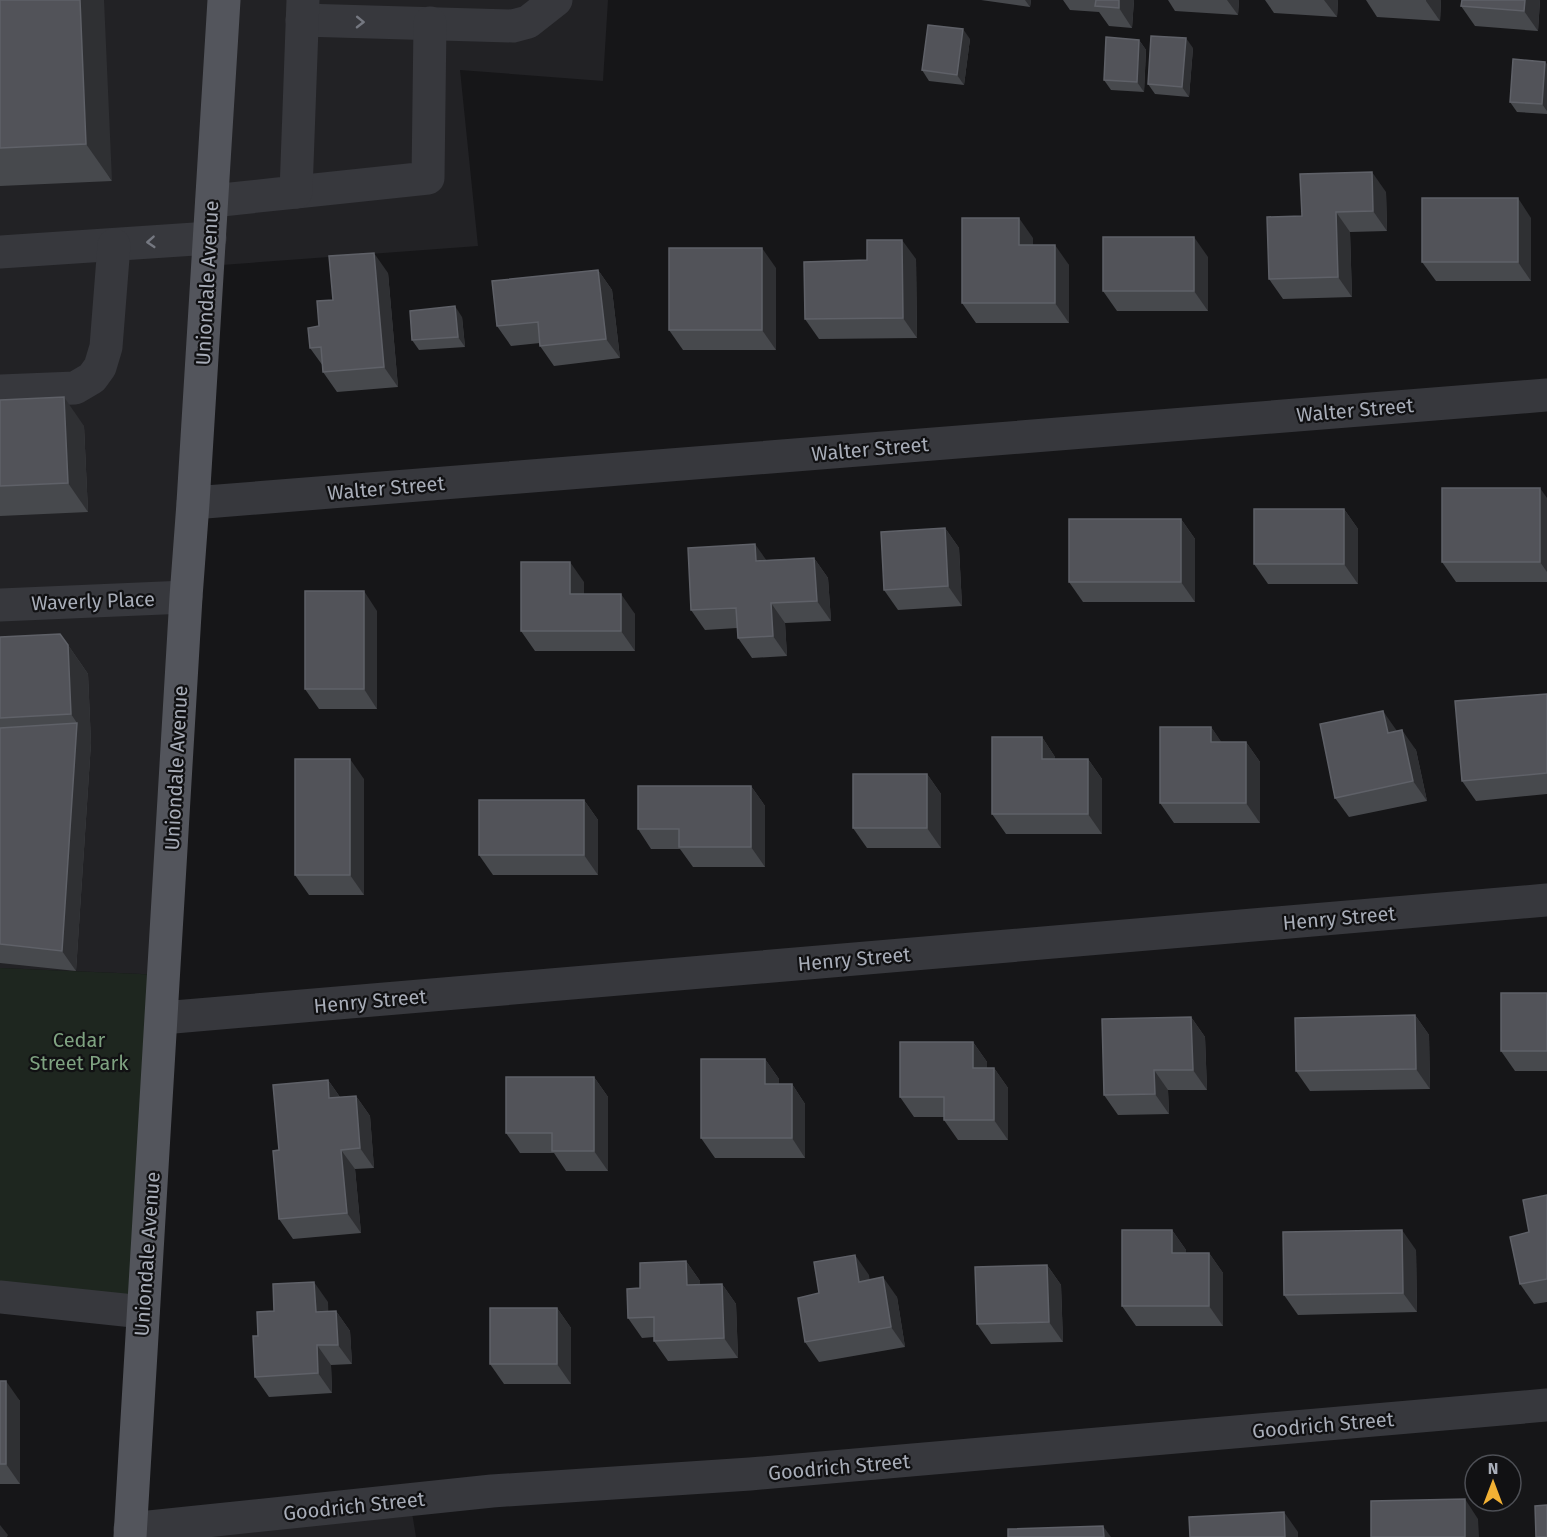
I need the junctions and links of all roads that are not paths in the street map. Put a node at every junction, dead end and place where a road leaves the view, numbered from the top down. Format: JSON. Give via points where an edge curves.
{"nodes":[{"id":1,"x":224,"y":0,"type":"edge"},
{"id":2,"x":556,"y":0,"type":"edge"},
{"id":3,"x":302,"y":10,"type":"edge"},
{"id":4,"x":430,"y":23,"type":"junction"},
{"id":5,"x":296,"y":192,"type":"junction"},
{"id":6,"x":212,"y":201,"type":"junction"},
{"id":7,"x":210,"y":238,"type":"junction"},
{"id":8,"x":114,"y":245,"type":"junction"},
{"id":9,"x":0,"y":252,"type":"edge"},
{"id":10,"x":0,"y":392,"type":"edge"},
{"id":11,"x":1547,"y":395,"type":"edge"},
{"id":12,"x":193,"y":503,"type":"junction"},
{"id":13,"x":186,"y":597,"type":"junction"},
{"id":14,"x":0,"y":605,"type":"edge"},
{"id":15,"x":1547,"y":900,"type":"edge"},
{"id":16,"x":162,"y":1018,"type":"junction"},
{"id":17,"x":0,"y":1297,"type":"edge"},
{"id":18,"x":143,"y":1312,"type":"junction"},
{"id":19,"x":1547,"y":1405,"type":"edge"},
{"id":20,"x":130,"y":1533,"type":"edge"}],
"edges":[{"from":1,"to":6,"type":"main road","name":"Uniondale Avenue"},
{"from":2,"to":4,"type":"street","via":[[528,22],[513,26]]},
{"from":3,"to":4,"type":"street","one_way":true},
{"from":3,"to":5,"type":"street"},
{"from":4,"to":5,"type":"street","via":[[428,178]]},
{"from":5,"to":6,"type":"street"},
{"from":6,"to":7,"type":"main road","name":"Uniondale Avenue"},
{"from":7,"to":8,"type":"street","one_way":true},
{"from":7,"to":12,"type":"main road","name":"Uniondale Avenue"},
{"from":8,"to":9,"type":"street"},
{"from":8,"to":10,"type":"street","via":[[106,347],[92,378],[75,388]]},
{"from":11,"to":12,"type":"street","name":"Walter Street"},
{"from":12,"to":13,"type":"main road","name":"Uniondale Avenue"},
{"from":13,"to":14,"type":"street","name":"Waverly Place"},
{"from":13,"to":16,"type":"main road","name":"Uniondale Avenue"},
{"from":15,"to":16,"type":"street","name":"Henry Street"},
{"from":16,"to":18,"type":"main road","name":"Uniondale Avenue"},
{"from":17,"to":18,"type":"street"},
{"from":18,"to":20,"type":"main road","name":"Uniondale Avenue"},
{"from":19,"to":20,"type":"street","name":"Goodrich Street","via":[[750,1474],[492,1491]]}]}
